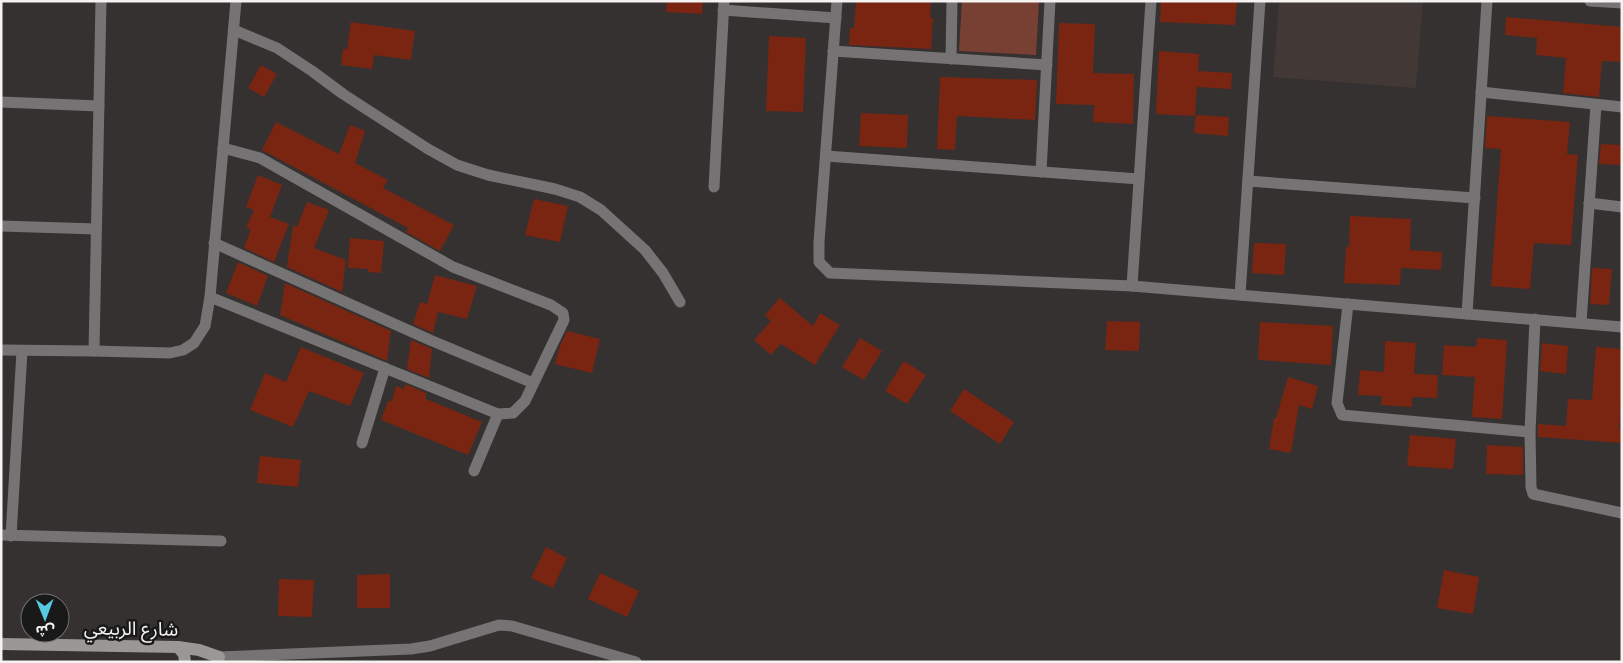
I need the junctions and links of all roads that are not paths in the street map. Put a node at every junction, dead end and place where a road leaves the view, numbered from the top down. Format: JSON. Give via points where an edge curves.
{"nodes":[{"id":1,"x":101,"y":1,"type":"edge"},
{"id":2,"x":236,"y":1,"type":"edge"},
{"id":3,"x":837,"y":1,"type":"edge"},
{"id":4,"x":952,"y":1,"type":"edge"},
{"id":5,"x":1050,"y":1,"type":"edge"},
{"id":6,"x":1151,"y":1,"type":"edge"},
{"id":7,"x":1260,"y":1,"type":"edge"},
{"id":8,"x":1487,"y":1,"type":"edge"},
{"id":9,"x":1590,"y":1,"type":"edge"},
{"id":10,"x":1622,"y":4,"type":"edge"},
{"id":11,"x":724,"y":6,"type":"edge"},
{"id":12,"x":836,"y":18,"type":"junction"},
{"id":13,"x":234,"y":30,"type":"junction"},
{"id":14,"x":833,"y":51,"type":"junction"},
{"id":15,"x":951,"y":59,"type":"junction"},
{"id":16,"x":1047,"y":65,"type":"junction"},
{"id":17,"x":1481,"y":92,"type":"junction"},
{"id":18,"x":1,"y":102,"type":"edge"},
{"id":19,"x":1596,"y":104,"type":"junction"},
{"id":20,"x":99,"y":106,"type":"junction"},
{"id":21,"x":1622,"y":107,"type":"edge"},
{"id":22,"x":222,"y":148,"type":"junction"},
{"id":23,"x":826,"y":156,"type":"junction"},
{"id":24,"x":1041,"y":172,"type":"junction"},
{"id":25,"x":1139,"y":179,"type":"junction"},
{"id":26,"x":1248,"y":181,"type":"junction"},
{"id":27,"x":714,"y":187,"type":"dead end"},
{"id":28,"x":1475,"y":198,"type":"junction"},
{"id":29,"x":1589,"y":203,"type":"junction"},
{"id":30,"x":1622,"y":207,"type":"edge"},
{"id":31,"x":1,"y":226,"type":"edge"},
{"id":32,"x":96,"y":229,"type":"junction"},
{"id":33,"x":214,"y":243,"type":"junction"},
{"id":34,"x":1132,"y":286,"type":"junction"},
{"id":35,"x":1240,"y":295,"type":"junction"},
{"id":36,"x":210,"y":297,"type":"junction"},
{"id":37,"x":680,"y":302,"type":"dead end"},
{"id":38,"x":1348,"y":304,"type":"junction"},
{"id":39,"x":1467,"y":314,"type":"junction"},
{"id":40,"x":1535,"y":319,"type":"junction"},
{"id":41,"x":1581,"y":323,"type":"junction"},
{"id":42,"x":1622,"y":327,"type":"edge"},
{"id":43,"x":1,"y":350,"type":"edge"},
{"id":44,"x":22,"y":351,"type":"junction"},
{"id":45,"x":94,"y":351,"type":"junction"},
{"id":46,"x":385,"y":368,"type":"junction"},
{"id":47,"x":533,"y":383,"type":"junction"},
{"id":48,"x":498,"y":414,"type":"junction"},
{"id":49,"x":1530,"y":432,"type":"junction"},
{"id":50,"x":362,"y":443,"type":"dead end"},
{"id":51,"x":474,"y":471,"type":"dead end"},
{"id":52,"x":1622,"y":513,"type":"edge"},
{"id":53,"x":6,"y":536,"type":"edge"},
{"id":54,"x":221,"y":541,"type":"dead end"},
{"id":55,"x":1,"y":644,"type":"edge"},
{"id":56,"x":178,"y":647,"type":"junction"},
{"id":57,"x":218,"y":660,"type":"edge"},
{"id":58,"x":185,"y":662,"type":"edge"},
{"id":59,"x":636,"y":662,"type":"edge"}],
"edges":[{"from":1,"to":20,"type":"street"},
{"from":2,"to":13,"type":"street"},
{"from":3,"to":12,"type":"street"},
{"from":4,"to":15,"type":"street"},
{"from":5,"to":16,"type":"street"},
{"from":6,"to":25,"type":"street"},
{"from":7,"to":26,"type":"street"},
{"from":8,"to":17,"type":"street"},
{"from":9,"to":10,"type":"street"},
{"from":11,"to":12,"type":"street"},
{"from":11,"to":27,"type":"street"},
{"from":12,"to":14,"type":"street"},
{"from":13,"to":22,"type":"street"},
{"from":13,"to":37,"type":"street","via":[[277,48],[343,94],[457,165],[580,197],[601,210],[645,250]]},
{"from":14,"to":15,"type":"street"},
{"from":14,"to":23,"type":"street"},
{"from":15,"to":16,"type":"street"},
{"from":16,"to":24,"type":"street"},
{"from":17,"to":19,"type":"street"},
{"from":17,"to":28,"type":"street"},
{"from":18,"to":20,"type":"street"},
{"from":19,"to":21,"type":"street"},
{"from":19,"to":29,"type":"street"},
{"from":20,"to":32,"type":"street"},
{"from":22,"to":33,"type":"street"},
{"from":22,"to":47,"type":"street","via":[[260,158],[453,267],[551,304],[563,313],[564,320]]},
{"from":23,"to":24,"type":"street"},
{"from":23,"to":34,"type":"street","via":[[819,262],[830,273]]},
{"from":24,"to":25,"type":"street"},
{"from":25,"to":34,"type":"street"},
{"from":26,"to":28,"type":"street"},
{"from":26,"to":35,"type":"street"},
{"from":28,"to":39,"type":"street"},
{"from":29,"to":30,"type":"street"},
{"from":29,"to":41,"type":"street"},
{"from":31,"to":32,"type":"street"},
{"from":32,"to":45,"type":"street"},
{"from":33,"to":36,"type":"street"},
{"from":33,"to":47,"type":"street"},
{"from":34,"to":35,"type":"street"},
{"from":35,"to":38,"type":"street"},
{"from":36,"to":45,"type":"street","via":[[205,326],[194,343],[183,350],[170,353]]},
{"from":36,"to":46,"type":"street"},
{"from":38,"to":39,"type":"street"},
{"from":38,"to":49,"type":"street","via":[[1337,403],[1342,415]]},
{"from":39,"to":40,"type":"street"},
{"from":40,"to":41,"type":"street"},
{"from":40,"to":49,"type":"street"},
{"from":41,"to":42,"type":"street"},
{"from":43,"to":44,"type":"street"},
{"from":44,"to":45,"type":"street"},
{"from":44,"to":53,"type":"street"},
{"from":46,"to":48,"type":"street"},
{"from":46,"to":50,"type":"street"},
{"from":47,"to":48,"type":"street","via":[[525,401],[513,413]]},
{"from":48,"to":51,"type":"street"},
{"from":49,"to":52,"type":"street","via":[[1533,494]]},
{"from":53,"to":54,"type":"street"},
{"from":55,"to":56,"type":"street","name":"شارع الربيعي"},
{"from":56,"to":57,"type":"street","name":"شارع الربيعي","via":[[199,650]]},
{"from":56,"to":58,"type":"street"},
{"from":57,"to":59,"type":"street","via":[[411,649],[498,625],[512,626]]}]}
